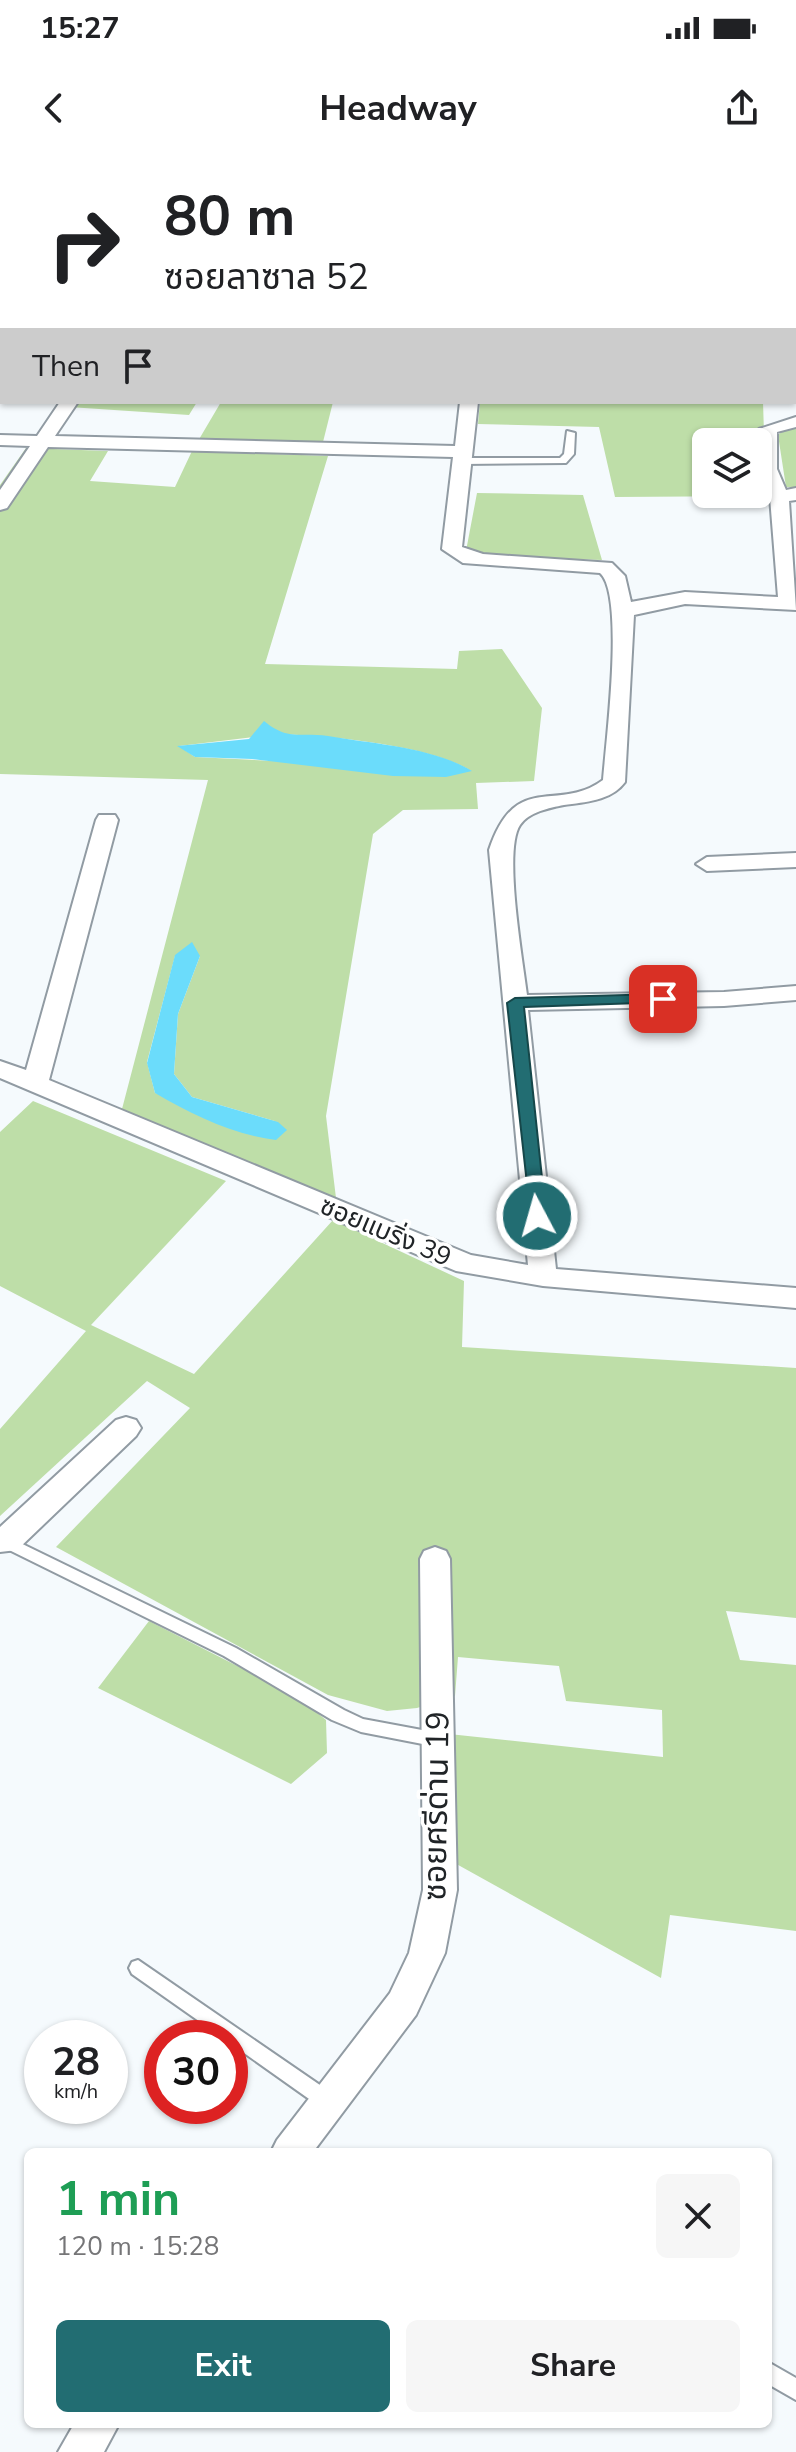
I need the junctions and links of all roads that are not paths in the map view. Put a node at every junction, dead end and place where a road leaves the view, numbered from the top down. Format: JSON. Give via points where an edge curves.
{"nodes":[{"id":1,"x":68,"y":404,"type":"edge"},
{"id":2,"x":469,"y":404,"type":"edge"},
{"id":3,"x":796,"y":422,"type":"edge"},
{"id":4,"x":570,"y":433,"type":"dead end"},
{"id":5,"x":0,"y":440,"type":"edge"},
{"id":6,"x":40,"y":442,"type":"junction"},
{"id":7,"x":463,"y":456,"type":"junction"},
{"id":8,"x":788,"y":495,"type":"edge"},
{"id":9,"x":0,"y":504,"type":"edge"},
{"id":10,"x":792,"y":604,"type":"edge"},
{"id":11,"x":624,"y":612,"type":"junction"},
{"id":12,"x":107,"y":820,"type":"dead end"},
{"id":13,"x":796,"y":860,"type":"edge"},
{"id":14,"x":707,"y":864,"type":"dead end"},
{"id":15,"x":796,"y":993,"type":"edge"},
{"id":16,"x":515,"y":1003,"type":"junction"},
{"id":17,"x":0,"y":1069,"type":"edge"},
{"id":18,"x":35,"y":1084,"type":"junction"},
{"id":19,"x":543,"y":1277,"type":"junction"},
{"id":20,"x":796,"y":1298,"type":"edge"},
{"id":21,"x":126,"y":1428,"type":"dead end"},
{"id":22,"x":3,"y":1540,"type":"edge"},
{"id":23,"x":435,"y":1559,"type":"dead end"},
{"id":24,"x":438,"y":1740,"type":"junction"},
{"id":25,"x":138,"y":1968,"type":"dead end"},
{"id":26,"x":326,"y":2100,"type":"junction"},
{"id":27,"x":293,"y":2148,"type":"edge"},
{"id":28,"x":772,"y":2375,"type":"edge"},
{"id":29,"x":796,"y":2390,"type":"edge"},
{"id":30,"x":96,"y":2428,"type":"edge"},
{"id":31,"x":79,"y":2452,"type":"edge"}],
"edges":[{"from":1,"to":6,"type":"street"},
{"from":2,"to":7,"type":"street"},
{"from":3,"to":8,"type":"street","via":[[768,429],[768,469]]},
{"from":4,"to":7,"type":"lane","via":[[569,454],[563,461]]},
{"from":5,"to":6,"type":"street"},
{"from":6,"to":7,"type":"street"},
{"from":6,"to":9,"type":"street"},
{"from":7,"to":11,"type":"street","via":[[452,549],[483,560],[605,567],[615,576]]},
{"from":8,"to":10,"type":"street"},
{"from":10,"to":11,"type":"street","via":[[672,598],[642,602]]},
{"from":11,"to":16,"type":"street","via":[[614,782],[597,793],[546,801],[514,817],[500,850]]},
{"from":12,"to":18,"type":"street"},
{"from":13,"to":14,"type":"street"},
{"from":15,"to":16,"type":"street"},
{"from":16,"to":19,"type":"street"},
{"from":17,"to":18,"type":"street","name":"ซอยแบริ่ง 39"},
{"from":18,"to":19,"type":"street","name":"ซอยแบริ่ง 39","via":[[455,1260]]},
{"from":19,"to":20,"type":"street","name":"ซอยแบริ่ง 39"},
{"from":21,"to":22,"type":"street"},
{"from":22,"to":24,"type":"lane","via":[[230,1652],[338,1715],[361,1725]]},
{"from":23,"to":24,"type":"street","name":"ซอยศรีด่าน 19"},
{"from":24,"to":26,"type":"street","name":"ซอยศรีด่าน 19","via":[[440,1890],[427,1953],[403,2004]]},
{"from":25,"to":26,"type":"lane"},
{"from":26,"to":27,"type":"street","name":"ซอยศรีด่าน 19"},
{"from":28,"to":29,"type":"lane"},
{"from":30,"to":31,"type":"street"}]}
